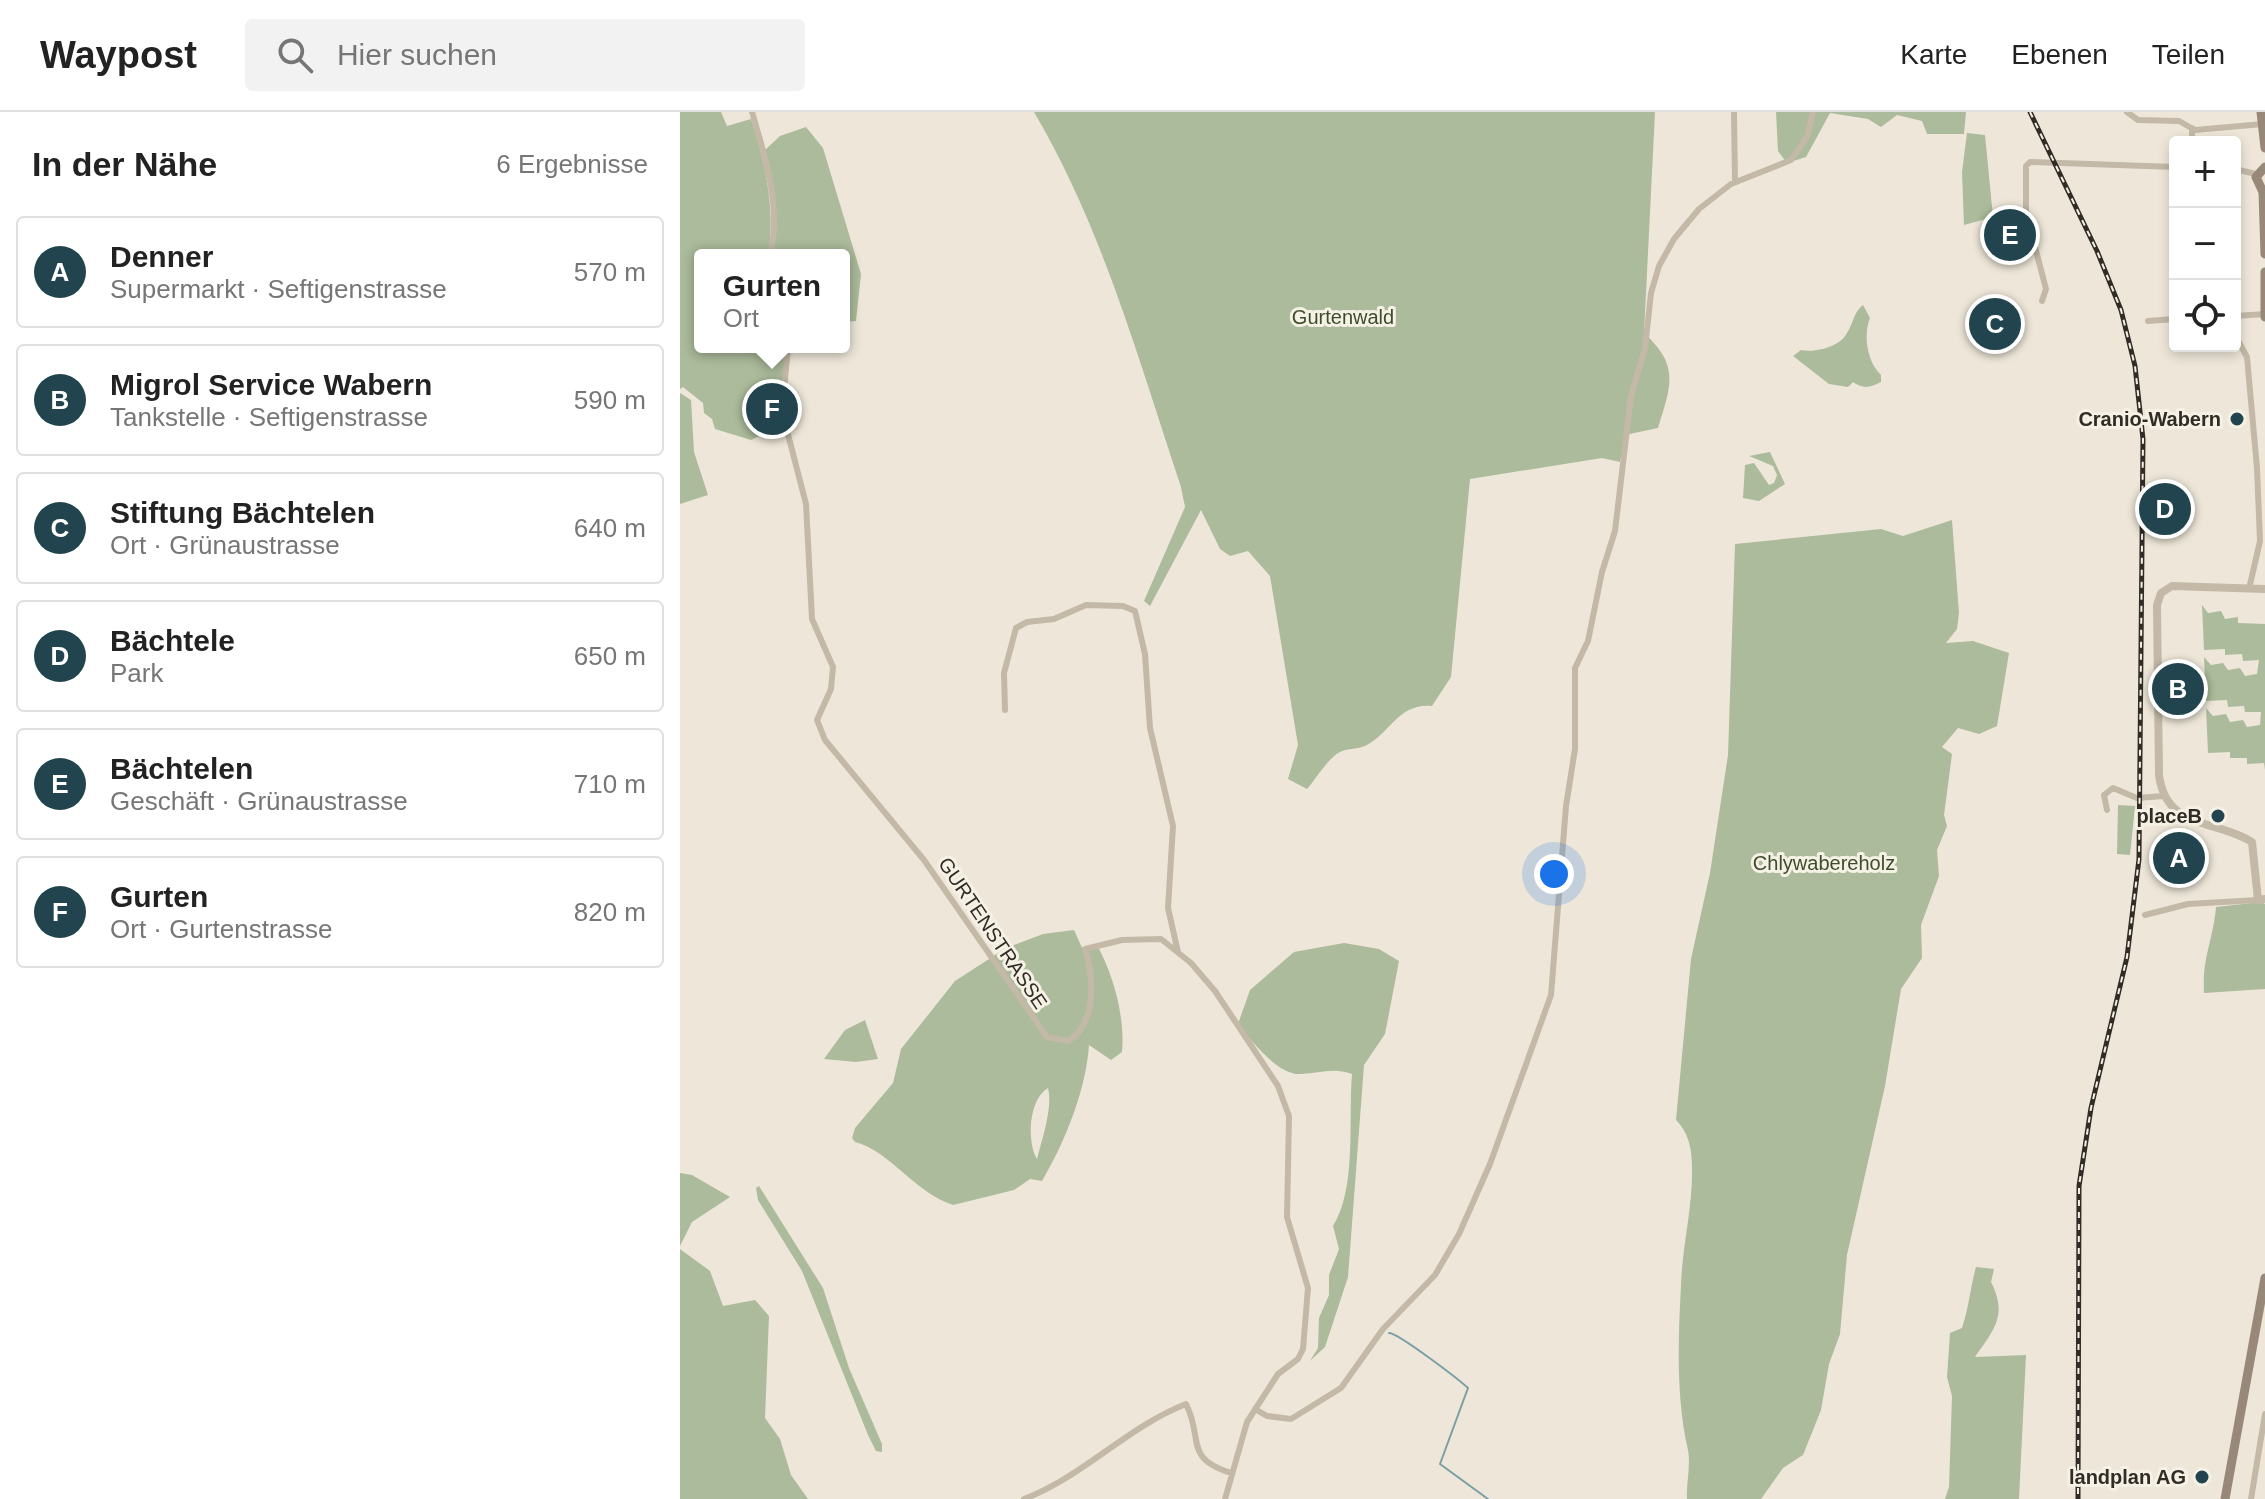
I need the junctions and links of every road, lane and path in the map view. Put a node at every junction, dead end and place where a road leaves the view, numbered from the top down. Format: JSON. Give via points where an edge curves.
{"nodes":[{"id":1,"x":752,"y":112,"type":"edge"},
{"id":2,"x":1734,"y":112,"type":"edge"},
{"id":3,"x":1813,"y":112,"type":"edge"},
{"id":4,"x":2127,"y":112,"type":"edge"},
{"id":5,"x":2263,"y":118,"type":"edge"},
{"id":6,"x":2192,"y":128,"type":"junction"},
{"id":7,"x":2192,"y":136,"type":"edge"},
{"id":8,"x":2265,"y":148,"type":"edge"},
{"id":9,"x":2169,"y":167,"type":"edge"},
{"id":10,"x":2265,"y":167,"type":"edge"},
{"id":11,"x":2241,"y":170,"type":"edge"},
{"id":12,"x":2256,"y":174,"type":"junction"},
{"id":13,"x":1735,"y":182,"type":"junction"},
{"id":14,"x":2263,"y":186,"type":"edge"},
{"id":15,"x":772,"y":249,"type":"edge"},
{"id":16,"x":2265,"y":254,"type":"edge"},
{"id":17,"x":2265,"y":272,"type":"edge"},
{"id":18,"x":2042,"y":301,"type":"dead end"},
{"id":19,"x":2265,"y":315,"type":"edge"},
{"id":20,"x":2241,"y":316,"type":"edge"},
{"id":21,"x":2169,"y":319,"type":"edge"},
{"id":22,"x":2148,"y":321,"type":"dead end"},
{"id":23,"x":2241,"y":344,"type":"edge"},
{"id":24,"x":787,"y":353,"type":"edge"},
{"id":25,"x":2249,"y":589,"type":"junction"},
{"id":26,"x":2265,"y":589,"type":"edge"},
{"id":27,"x":1005,"y":710,"type":"dead end"},
{"id":28,"x":2164,"y":796,"type":"junction"},
{"id":29,"x":2107,"y":810,"type":"dead end"},
{"id":30,"x":2262,"y":896,"type":"edge"},
{"id":31,"x":2145,"y":915,"type":"dead end"},
{"id":32,"x":1178,"y":952,"type":"junction"},
{"id":33,"x":2265,"y":1278,"type":"edge"},
{"id":34,"x":1255,"y":1409,"type":"junction"},
{"id":35,"x":2265,"y":1414,"type":"edge"},
{"id":36,"x":1231,"y":1473,"type":"junction"},
{"id":37,"x":1024,"y":1499,"type":"edge"},
{"id":38,"x":1225,"y":1499,"type":"edge"},
{"id":39,"x":2225,"y":1499,"type":"edge"},
{"id":40,"x":2251,"y":1499,"type":"edge"}],
"edges":[{"from":1,"to":15,"type":"street","via":[[768,171]]},
{"from":2,"to":13,"type":"street"},
{"from":3,"to":13,"type":"street","via":[[1797,155]]},
{"from":4,"to":6,"type":"street","via":[[2138,120]]},
{"from":5,"to":6,"type":"street"},
{"from":5,"to":8,"type":"main road"},
{"from":6,"to":7,"type":"street"},
{"from":9,"to":18,"type":"street","via":[[2030,162],[2026,166],[2026,212],[2046,289]]},
{"from":10,"to":12,"type":"main road"},
{"from":11,"to":12,"type":"street"},
{"from":12,"to":14,"type":"main road"},
{"from":13,"to":34,"type":"street","via":[[1699,209],[1674,239],[1651,293],[1645,348],[1631,396],[1621,504],[1588,641],[1575,668],[1575,749],[1551,995],[1519,1090],[1441,1265],[1419,1296],[1383,1329],[1350,1379],[1309,1411],[1291,1419]]},
{"from":14,"to":16,"type":"main road"},
{"from":17,"to":19,"type":"main road"},
{"from":19,"to":20,"type":"street"},
{"from":21,"to":22,"type":"street"},
{"from":23,"to":25,"type":"street","via":[[2246,351],[2260,541]]},
{"from":24,"to":32,"type":"street","name":"GURTENSTRASSE","via":[[782,411],[806,504],[811,613],[833,667],[831,689],[817,720],[825,740],[924,860],[1047,1037],[1068,1041],[1084,1026],[1090,1002],[1085,949],[1153,938]]},
{"from":25,"to":26,"type":"street"},
{"from":25,"to":28,"type":"street","via":[[2177,585],[2159,596],[2159,775]]},
{"from":27,"to":32,"type":"street","via":[[1004,673],[1016,628],[1086,605],[1135,611],[1145,654],[1150,728],[1173,826],[1168,908]]},
{"from":28,"to":29,"type":"street","via":[[2137,798],[2113,788],[2104,795]]},
{"from":28,"to":30,"type":"street","via":[[2183,814],[2252,842]]},
{"from":30,"to":31,"type":"street"},
{"from":32,"to":34,"type":"street","name":"GURTENSTRASSE","via":[[1215,991],[1278,1086],[1289,1116],[1287,1217],[1308,1288],[1303,1349]]},
{"from":33,"to":39,"type":"main road"},
{"from":34,"to":36,"type":"street","name":"GURTENSTRASSE","via":[[1240,1437]]},
{"from":35,"to":40,"type":"street"},
{"from":36,"to":37,"type":"street","via":[[1197,1453],[1186,1404],[1140,1429],[1074,1477]]},
{"from":36,"to":38,"type":"street","name":"GURTENSTRASSE"}]}
